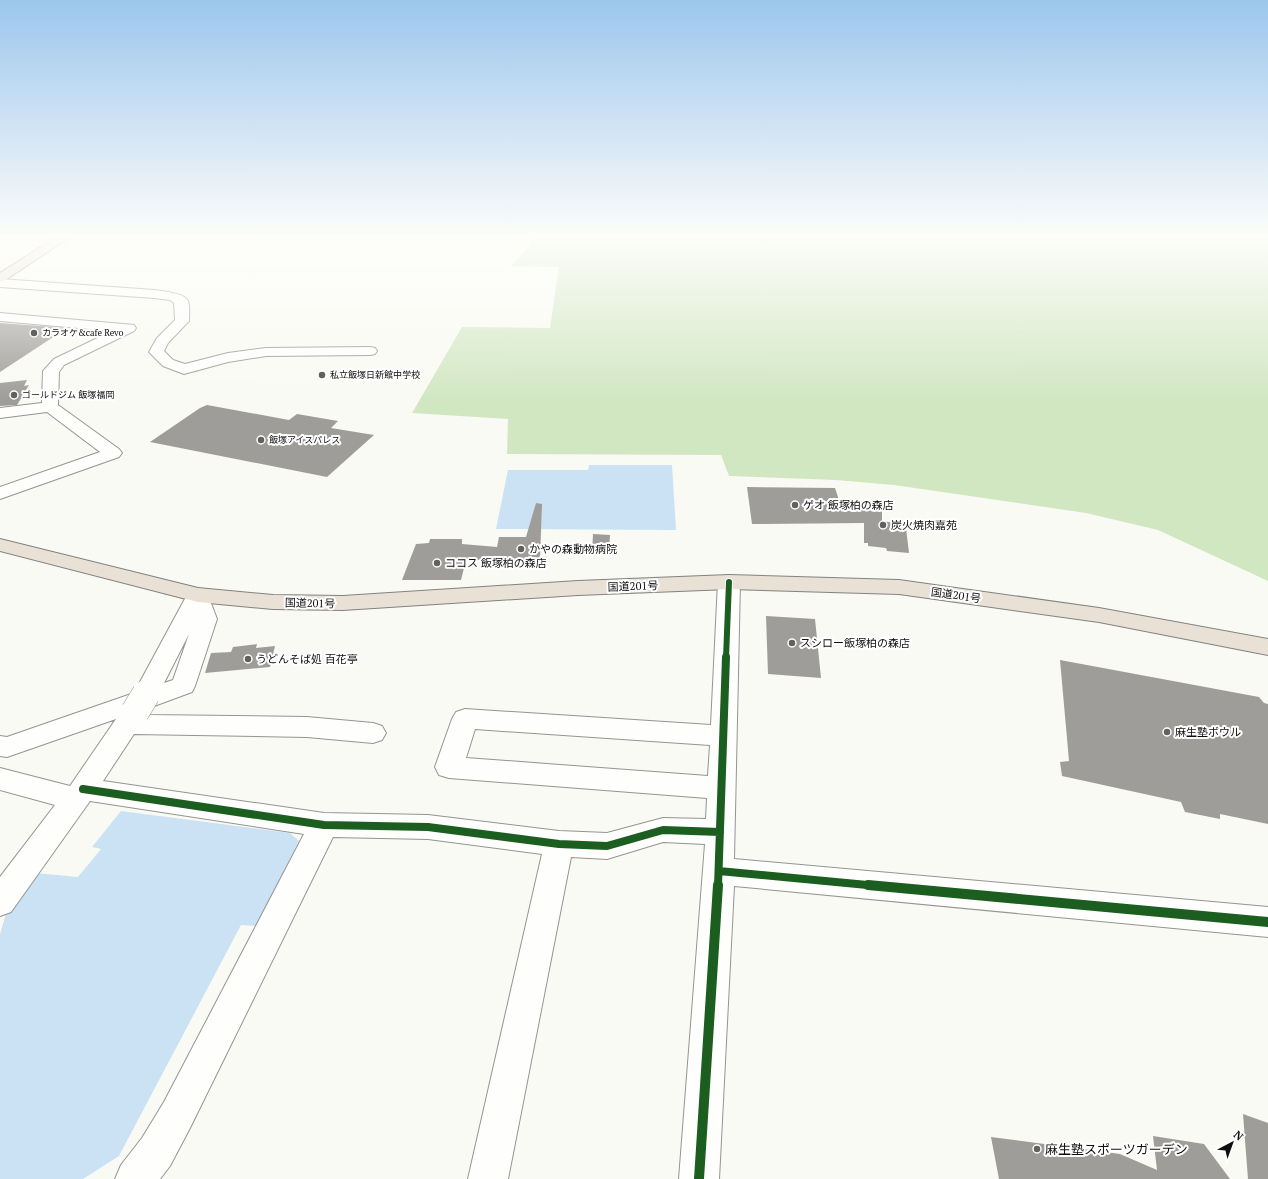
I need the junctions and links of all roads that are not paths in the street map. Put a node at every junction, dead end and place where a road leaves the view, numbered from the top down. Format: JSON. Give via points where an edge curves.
{"nodes":[{"id":1,"x":98,"y":290,"type":"edge"},
{"id":2,"x":0,"y":317,"type":"edge"},
{"id":3,"x":370,"y":351,"type":"dead end"},
{"id":4,"x":50,"y":407,"type":"junction"},
{"id":5,"x":0,"y":413,"type":"edge"},
{"id":6,"x":0,"y":493,"type":"edge"},
{"id":7,"x":0,"y":545,"type":"edge"},
{"id":8,"x":729,"y":582,"type":"junction"},
{"id":9,"x":198,"y":595,"type":"junction"},
{"id":10,"x":1268,"y":646,"type":"edge"},
{"id":11,"x":136,"y":710,"type":"junction"},
{"id":12,"x":373,"y":733,"type":"dead end"},
{"id":13,"x":724,"y":736,"type":"junction"},
{"id":14,"x":0,"y":746,"type":"edge"},
{"id":15,"x":0,"y":779,"type":"edge"},
{"id":16,"x":722,"y":788,"type":"junction"},
{"id":17,"x":79,"y":794,"type":"junction"},
{"id":18,"x":324,"y":825,"type":"junction"},
{"id":19,"x":720,"y":832,"type":"junction"},
{"id":20,"x":559,"y":844,"type":"junction"},
{"id":21,"x":719,"y":871,"type":"junction"},
{"id":22,"x":0,"y":902,"type":"edge"},
{"id":23,"x":1268,"y":922,"type":"edge"},
{"id":24,"x":135,"y":1179,"type":"edge"},
{"id":25,"x":488,"y":1179,"type":"edge"},
{"id":26,"x":699,"y":1179,"type":"edge"}],
"edges":[{"from":1,"to":3,"type":"street","via":[[154,294],[181,301],[182,321],[162,341],[156,352],[168,364],[184,369],[266,352]]},
{"from":2,"to":4,"type":"street","via":[[129,328],[59,362],[51,371]]},
{"from":4,"to":5,"type":"street"},
{"from":4,"to":6,"type":"street","via":[[113,453]]},
{"from":7,"to":9,"type":"highway","name":"国道201号"},
{"from":8,"to":9,"type":"highway","name":"国道201号","via":[[578,588],[343,603],[273,602]]},
{"from":8,"to":10,"type":"highway","name":"国道201号","via":[[899,587],[1099,615]]},
{"from":8,"to":13,"type":"street"},
{"from":9,"to":11,"type":"street"},
{"from":9,"to":14,"type":"street","via":[[206,619],[183,686],[7,747]]},
{"from":11,"to":12,"type":"street"},
{"from":11,"to":17,"type":"street"},
{"from":13,"to":16,"type":"street"},
{"from":13,"to":16,"type":"street","via":[[465,719],[449,767]]},
{"from":15,"to":17,"type":"street"},
{"from":16,"to":19,"type":"street"},
{"from":17,"to":18,"type":"street"},
{"from":17,"to":22,"type":"street"},
{"from":18,"to":20,"type":"street","via":[[428,827]]},
{"from":18,"to":24,"type":"street","via":[[177,1115],[156,1152]]},
{"from":19,"to":20,"type":"street","via":[[663,830],[607,846]]},
{"from":19,"to":21,"type":"street"},
{"from":20,"to":25,"type":"street"},
{"from":21,"to":23,"type":"street"},
{"from":21,"to":26,"type":"street"}]}
